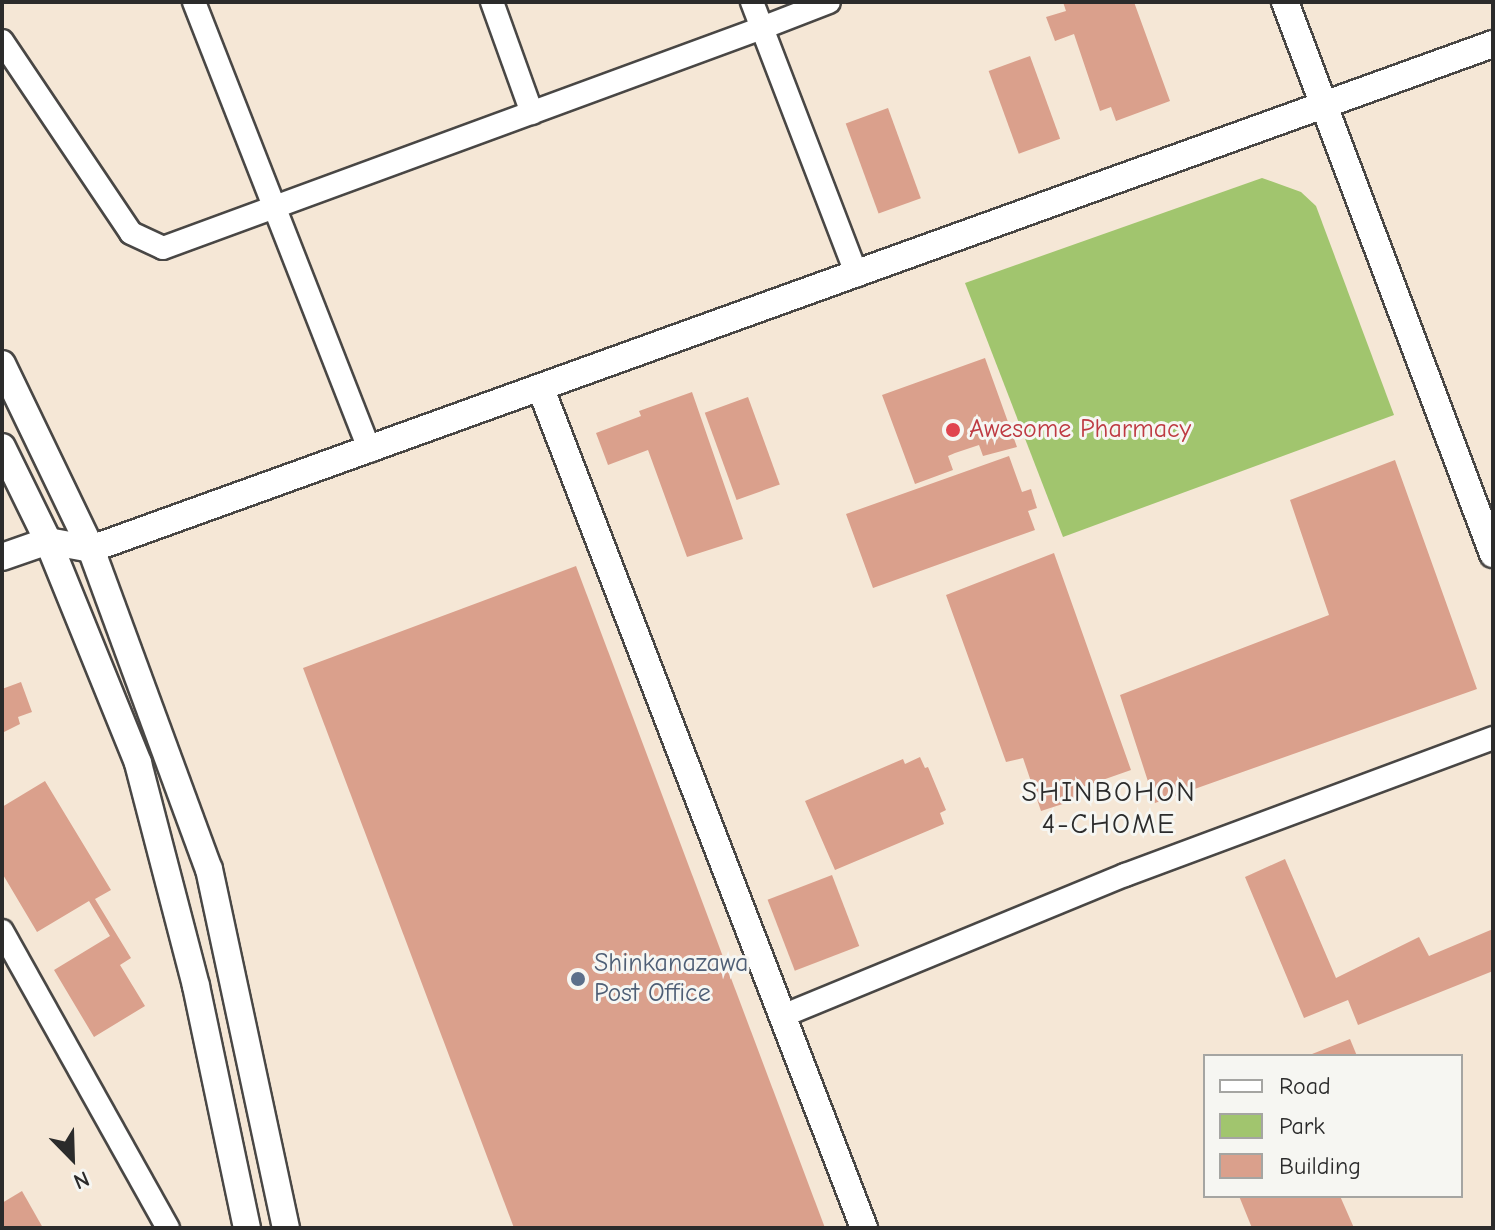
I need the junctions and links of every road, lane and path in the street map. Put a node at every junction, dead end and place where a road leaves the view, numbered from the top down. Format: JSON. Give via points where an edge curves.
{"nodes":[{"id":1,"x":194,"y":2,"type":"edge"},
{"id":2,"x":492,"y":2,"type":"edge"},
{"id":3,"x":752,"y":2,"type":"edge"},
{"id":4,"x":829,"y":2,"type":"edge"},
{"id":5,"x":1285,"y":2,"type":"edge"},
{"id":6,"x":762,"y":28,"type":"junction"},
{"id":7,"x":2,"y":41,"type":"edge"},
{"id":8,"x":1493,"y":44,"type":"edge"},
{"id":9,"x":1322,"y":106,"type":"junction"},
{"id":10,"x":532,"y":113,"type":"junction"},
{"id":11,"x":275,"y":208,"type":"junction"},
{"id":12,"x":857,"y":275,"type":"junction"},
{"id":13,"x":2,"y":364,"type":"edge"},
{"id":14,"x":541,"y":389,"type":"junction"},
{"id":15,"x":2,"y":447,"type":"edge"},
{"id":16,"x":370,"y":451,"type":"junction"},
{"id":17,"x":48,"y":541,"type":"junction"},
{"id":18,"x":91,"y":549,"type":"junction"},
{"id":19,"x":1493,"y":554,"type":"edge"},
{"id":20,"x":2,"y":557,"type":"edge"},
{"id":21,"x":1493,"y":738,"type":"edge"},
{"id":22,"x":2,"y":931,"type":"edge"},
{"id":23,"x":785,"y":1015,"type":"junction"},
{"id":24,"x":168,"y":1228,"type":"edge"},
{"id":25,"x":247,"y":1228,"type":"edge"},
{"id":26,"x":286,"y":1228,"type":"edge"},
{"id":27,"x":864,"y":1228,"type":"edge"}],
"edges":[{"from":1,"to":11,"type":"street"},
{"from":2,"to":10,"type":"street"},
{"from":3,"to":6,"type":"street"},
{"from":4,"to":6,"type":"street"},
{"from":5,"to":9,"type":"street"},
{"from":6,"to":10,"type":"street"},
{"from":6,"to":12,"type":"street"},
{"from":7,"to":11,"type":"street","via":[[131,233],[163,248]]},
{"from":8,"to":9,"type":"street"},
{"from":9,"to":12,"type":"street"},
{"from":9,"to":19,"type":"street"},
{"from":10,"to":11,"type":"street"},
{"from":11,"to":16,"type":"street"},
{"from":12,"to":14,"type":"street"},
{"from":13,"to":18,"type":"street"},
{"from":14,"to":16,"type":"street"},
{"from":14,"to":23,"type":"street"},
{"from":15,"to":17,"type":"street"},
{"from":16,"to":18,"type":"street"},
{"from":17,"to":18,"type":"street"},
{"from":17,"to":20,"type":"street"},
{"from":17,"to":25,"type":"street","via":[[138,763],[196,986]]},
{"from":18,"to":26,"type":"street","via":[[209,869]]},
{"from":21,"to":23,"type":"street","via":[[1125,875]]},
{"from":22,"to":24,"type":"street"},
{"from":23,"to":27,"type":"street"}]}
